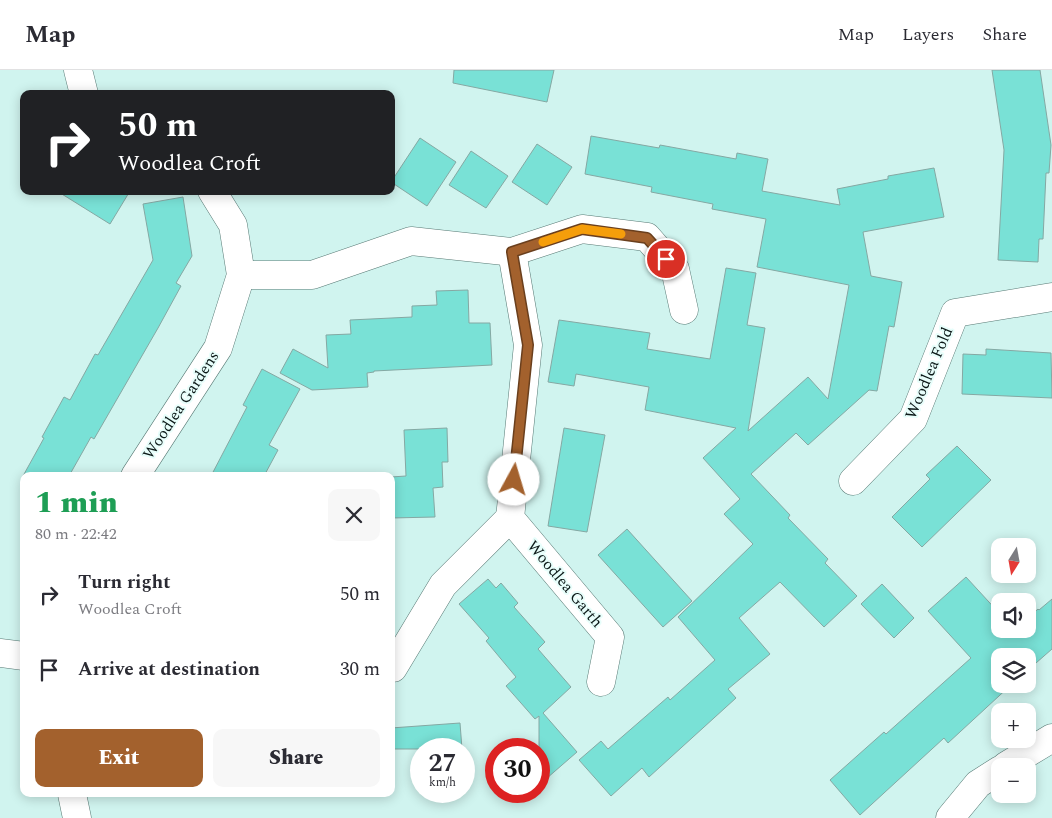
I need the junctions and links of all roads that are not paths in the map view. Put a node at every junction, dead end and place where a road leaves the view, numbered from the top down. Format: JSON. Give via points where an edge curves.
{"nodes":[{"id":1,"x":78,"y":70,"type":"edge"},
{"id":2,"x":83,"y":90,"type":"edge"},
{"id":3,"x":214,"y":195,"type":"edge"},
{"id":4,"x":512,"y":252,"type":"junction"},
{"id":5,"x":241,"y":275,"type":"junction"},
{"id":6,"x":1052,"y":297,"type":"edge"},
{"id":7,"x":684,"y":310,"type":"dead end"},
{"id":8,"x":138,"y":472,"type":"edge"},
{"id":9,"x":853,"y":480,"type":"dead end"},
{"id":10,"x":510,"y":518,"type":"junction"},
{"id":11,"x":0,"y":653,"type":"edge"},
{"id":12,"x":20,"y":656,"type":"edge"},
{"id":13,"x":395,"y":665,"type":"edge"},
{"id":14,"x":601,"y":682,"type":"dead end"},
{"id":15,"x":1052,"y":738,"type":"edge"},
{"id":16,"x":1019,"y":758,"type":"edge"},
{"id":17,"x":991,"y":776,"type":"edge"},
{"id":18,"x":73,"y":797,"type":"edge"},
{"id":19,"x":77,"y":818,"type":"edge"},
{"id":20,"x":950,"y":818,"type":"edge"}],
"edges":[{"from":1,"to":2,"type":"street"},
{"from":3,"to":5,"type":"street","name":"Woodlea Gardens","via":[[233,225]]},
{"from":4,"to":5,"type":"street","via":[[411,241],[312,275]]},
{"from":4,"to":7,"type":"street","via":[[582,229],[647,238],[675,269]]},
{"from":4,"to":10,"type":"street","via":[[528,345]]},
{"from":5,"to":8,"type":"street","name":"Woodlea Gardens","via":[[218,348]]},
{"from":6,"to":9,"type":"street","name":"Woodlea Fold","via":[[955,313],[913,419]]},
{"from":10,"to":13,"type":"street","via":[[443,585]]},
{"from":10,"to":14,"type":"street","name":"Woodlea Garth","via":[[610,637]]},
{"from":11,"to":12,"type":"street"},
{"from":15,"to":16,"type":"street"},
{"from":17,"to":20,"type":"street","via":[[978,784]]},
{"from":18,"to":19,"type":"street"}]}
